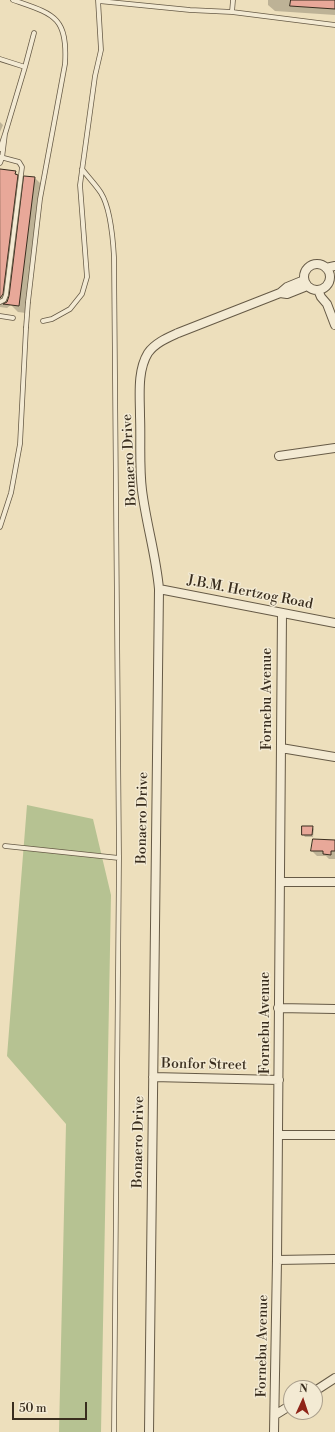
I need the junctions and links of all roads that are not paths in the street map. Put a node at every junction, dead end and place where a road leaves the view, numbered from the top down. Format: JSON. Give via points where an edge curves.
{"nodes":[{"id":1,"x":13,"y":0,"type":"edge"},
{"id":2,"x":233,"y":0,"type":"edge"},
{"id":3,"x":99,"y":1,"type":"edge"},
{"id":4,"x":232,"y":12,"type":"junction"},
{"id":5,"x":335,"y":24,"type":"edge"},
{"id":6,"x":34,"y":33,"type":"dead end"},
{"id":7,"x":0,"y":59,"type":"edge"},
{"id":8,"x":25,"y":67,"type":"junction"},
{"id":9,"x":5,"y":134,"type":"junction"},
{"id":10,"x":0,"y":149,"type":"edge"},
{"id":11,"x":1,"y":157,"type":"edge"},
{"id":12,"x":0,"y":163,"type":"edge"},
{"id":13,"x":82,"y":169,"type":"junction"},
{"id":14,"x":335,"y":266,"type":"edge"},
{"id":15,"x":326,"y":268,"type":"junction"},
{"id":16,"x":332,"y":277,"type":"edge"},
{"id":17,"x":306,"y":283,"type":"junction"},
{"id":18,"x":321,"y":289,"type":"junction"},
{"id":19,"x":0,"y":302,"type":"edge"},
{"id":20,"x":0,"y":316,"type":"edge"},
{"id":21,"x":13,"y":318,"type":"dead end"},
{"id":22,"x":43,"y":321,"type":"dead end"},
{"id":23,"x":335,"y":325,"type":"edge"},
{"id":24,"x":335,"y":448,"type":"edge"},
{"id":25,"x":279,"y":456,"type":"dead end"},
{"id":26,"x":0,"y":527,"type":"edge"},
{"id":27,"x":159,"y":589,"type":"junction"},
{"id":28,"x":282,"y":613,"type":"junction"},
{"id":29,"x":335,"y":623,"type":"edge"},
{"id":30,"x":281,"y":748,"type":"junction"},
{"id":31,"x":335,"y":757,"type":"edge"},
{"id":32,"x":5,"y":846,"type":"dead end"},
{"id":33,"x":119,"y":858,"type":"junction"},
{"id":34,"x":280,"y":882,"type":"junction"},
{"id":35,"x":335,"y":882,"type":"edge"},
{"id":36,"x":278,"y":1008,"type":"junction"},
{"id":37,"x":335,"y":1008,"type":"edge"},
{"id":38,"x":153,"y":1077,"type":"junction"},
{"id":39,"x":278,"y":1080,"type":"junction"},
{"id":40,"x":278,"y":1135,"type":"junction"},
{"id":41,"x":335,"y":1135,"type":"edge"},
{"id":42,"x":335,"y":1259,"type":"edge"},
{"id":43,"x":277,"y":1260,"type":"junction"},
{"id":44,"x":335,"y":1378,"type":"edge"},
{"id":45,"x":323,"y":1386,"type":"edge"},
{"id":46,"x":283,"y":1410,"type":"edge"},
{"id":47,"x":275,"y":1415,"type":"junction"},
{"id":48,"x":114,"y":1432,"type":"edge"},
{"id":49,"x":149,"y":1432,"type":"edge"},
{"id":50,"x":274,"y":1432,"type":"edge"}],
"edges":[{"from":1,"to":26,"type":"lane","bridge":true,"via":[[56,19],[61,26],[66,48],[40,199],[28,302],[20,444],[11,493]]},
{"from":2,"to":4,"type":"lane"},
{"from":3,"to":4,"type":"lane"},
{"from":3,"to":13,"type":"lane","via":[[101,50]]},
{"from":4,"to":5,"type":"lane"},
{"from":6,"to":8,"type":"lane"},
{"from":7,"to":8,"type":"lane"},
{"from":8,"to":9,"type":"lane"},
{"from":9,"to":10,"type":"lane"},
{"from":9,"to":11,"type":"lane"},
{"from":11,"to":12,"type":"lane"},
{"from":11,"to":19,"type":"lane","via":[[19,162],[22,167],[6,295]]},
{"from":13,"to":22,"type":"lane","via":[[80,185],[86,285],[70,309]]},
{"from":13,"to":33,"type":"lane","via":[[102,194],[113,237]]},
{"from":14,"to":15,"type":"street"},
{"from":15,"to":16,"type":"street"},
{"from":15,"to":17,"type":"street","via":[[314,265],[308,268],[304,274]]},
{"from":16,"to":18,"type":"street"},
{"from":17,"to":18,"type":"street","via":[[312,290]]},
{"from":17,"to":27,"type":"street","name":"Bonaero Drive","via":[[287,294],[280,293],[178,332],[155,345],[144,361],[140,395],[141,487]]},
{"from":18,"to":23,"type":"street","via":[[328,295],[326,304]]},
{"from":20,"to":21,"type":"lane"},
{"from":24,"to":25,"type":"street"},
{"from":27,"to":28,"type":"street","name":"J.B.M. Hertzog Road"},
{"from":27,"to":38,"type":"street","name":"Bonaero Drive"},
{"from":28,"to":29,"type":"street","name":"J.B.M. Hertzog Road"},
{"from":28,"to":30,"type":"street","name":"Fornebu Avenue"},
{"from":30,"to":31,"type":"street"},
{"from":30,"to":34,"type":"street","name":"Fornebu Avenue"},
{"from":32,"to":33,"type":"lane"},
{"from":33,"to":48,"type":"lane"},
{"from":34,"to":35,"type":"street"},
{"from":34,"to":36,"type":"street","name":"Fornebu Avenue"},
{"from":36,"to":37,"type":"street"},
{"from":36,"to":39,"type":"street","name":"Fornebu Avenue"},
{"from":38,"to":39,"type":"street","name":"Bonfor Street"},
{"from":38,"to":49,"type":"street","name":"Bonaero Drive"},
{"from":39,"to":40,"type":"street","name":"Fornebu Avenue"},
{"from":40,"to":41,"type":"street"},
{"from":40,"to":43,"type":"street","name":"Fornebu Avenue"},
{"from":42,"to":43,"type":"street"},
{"from":43,"to":47,"type":"street","name":"Fornebu Avenue"},
{"from":44,"to":45,"type":"street"},
{"from":46,"to":47,"type":"street"},
{"from":47,"to":50,"type":"street","name":"Fornebu Avenue"}]}
